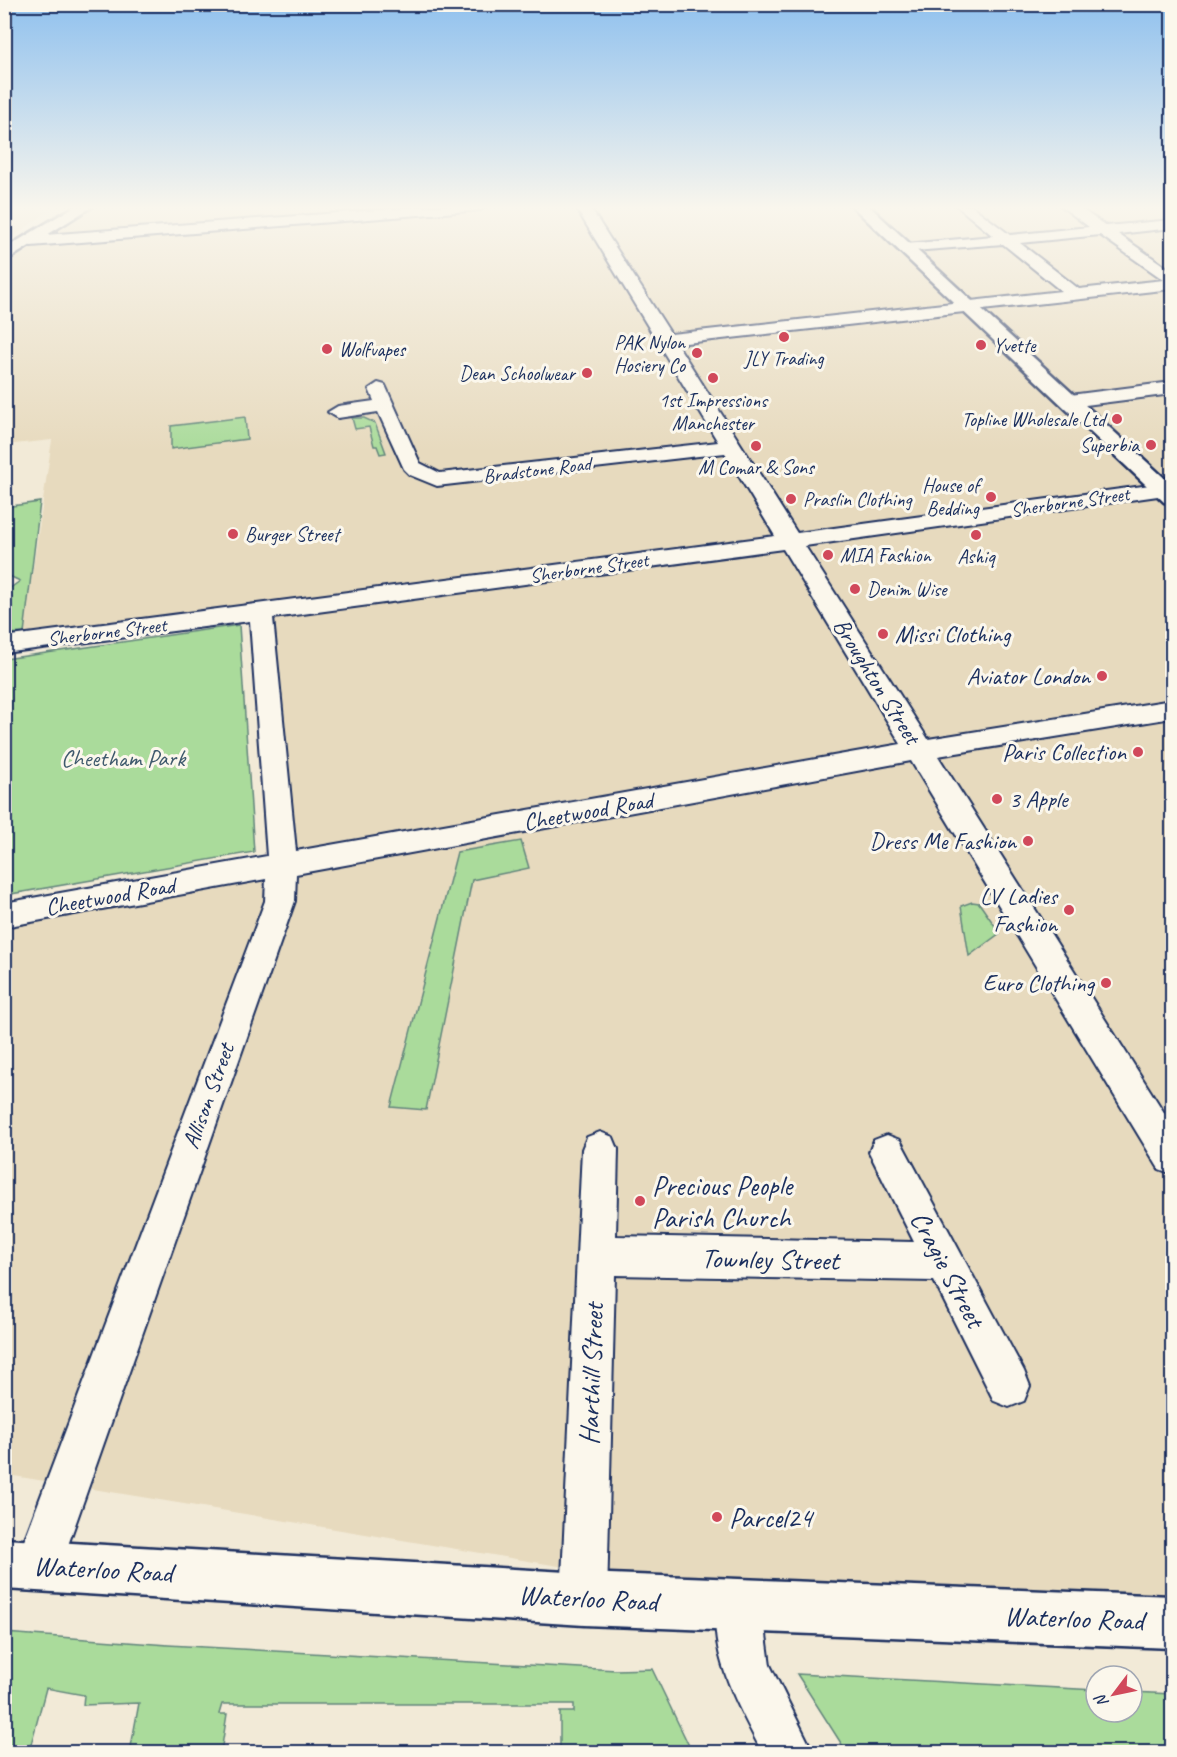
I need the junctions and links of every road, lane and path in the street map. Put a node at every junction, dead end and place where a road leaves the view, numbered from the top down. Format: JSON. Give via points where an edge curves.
{"nodes":[{"id":1,"x":633,"y":288,"type":"edge"},
{"id":2,"x":948,"y":288,"type":"edge"},
{"id":3,"x":1067,"y":288,"type":"edge"},
{"id":4,"x":1138,"y":288,"type":"edge"},
{"id":5,"x":1076,"y":295,"type":"junction"},
{"id":6,"x":969,"y":307,"type":"junction"},
{"id":7,"x":666,"y":340,"type":"junction"},
{"id":8,"x":1173,"y":388,"type":"edge"},
{"id":9,"x":1070,"y":401,"type":"junction"},
{"id":10,"x":338,"y":412,"type":"dead end"},
{"id":11,"x":733,"y":446,"type":"junction"},
{"id":12,"x":1170,"y":492,"type":"edge"},
{"id":13,"x":790,"y":540,"type":"junction"},
{"id":14,"x":261,"y":612,"type":"junction"},
{"id":15,"x":4,"y":645,"type":"edge"},
{"id":16,"x":1173,"y":708,"type":"edge"},
{"id":17,"x":920,"y":750,"type":"junction"},
{"id":18,"x":282,"y":866,"type":"junction"},
{"id":19,"x":4,"y":915,"type":"edge"},
{"id":20,"x":600,"y":1149,"type":"dead end"},
{"id":21,"x":887,"y":1152,"type":"dead end"},
{"id":22,"x":1173,"y":1157,"type":"edge"},
{"id":23,"x":595,"y":1255,"type":"junction"},
{"id":24,"x":945,"y":1262,"type":"junction"},
{"id":25,"x":1009,"y":1386,"type":"dead end"},
{"id":26,"x":21,"y":1564,"type":"edge"},
{"id":27,"x":584,"y":1599,"type":"junction"},
{"id":28,"x":739,"y":1604,"type":"junction"},
{"id":29,"x":1173,"y":1622,"type":"edge"},
{"id":30,"x":788,"y":1752,"type":"edge"}],
"edges":[{"from":1,"to":7,"type":"street","name":"Broughton Street"},
{"from":2,"to":6,"type":"street"},
{"from":3,"to":5,"type":"street"},
{"from":4,"to":5,"type":"street"},
{"from":5,"to":6,"type":"street"},
{"from":6,"to":7,"type":"street"},
{"from":6,"to":9,"type":"street"},
{"from":7,"to":11,"type":"street","name":"Broughton Street"},
{"from":8,"to":9,"type":"street"},
{"from":9,"to":12,"type":"street"},
{"from":10,"to":11,"type":"street","name":"Bradstone Road","via":[[381,397],[411,465],[437,480]]},
{"from":11,"to":13,"type":"street","name":"Broughton Street"},
{"from":12,"to":13,"type":"street","name":"Sherborne Street"},
{"from":13,"to":14,"type":"street","name":"Sherborne Street"},
{"from":13,"to":17,"type":"street","name":"Broughton Street"},
{"from":14,"to":15,"type":"street","name":"Sherborne Street"},
{"from":14,"to":18,"type":"street","name":"Allison Street"},
{"from":16,"to":17,"type":"street","name":"Cheetwood Road"},
{"from":17,"to":18,"type":"street","name":"Cheetwood Road"},
{"from":17,"to":22,"type":"street","name":"Broughton Street"},
{"from":18,"to":19,"type":"street","name":"Cheetwood Road"},
{"from":18,"to":26,"type":"street","name":"Allison Street","via":[[276,918]]},
{"from":20,"to":23,"type":"street","name":"Harthill Street"},
{"from":21,"to":24,"type":"street","name":"Cragie Street"},
{"from":23,"to":24,"type":"street","name":"Townley Street"},
{"from":23,"to":27,"type":"street","name":"Harthill Street"},
{"from":24,"to":25,"type":"street","name":"Cragie Street"},
{"from":26,"to":27,"type":"street","name":"Waterloo Road"},
{"from":27,"to":28,"type":"street","name":"Waterloo Road"},
{"from":28,"to":29,"type":"street","name":"Waterloo Road"},
{"from":28,"to":30,"type":"street","via":[[746,1669]]}]}
